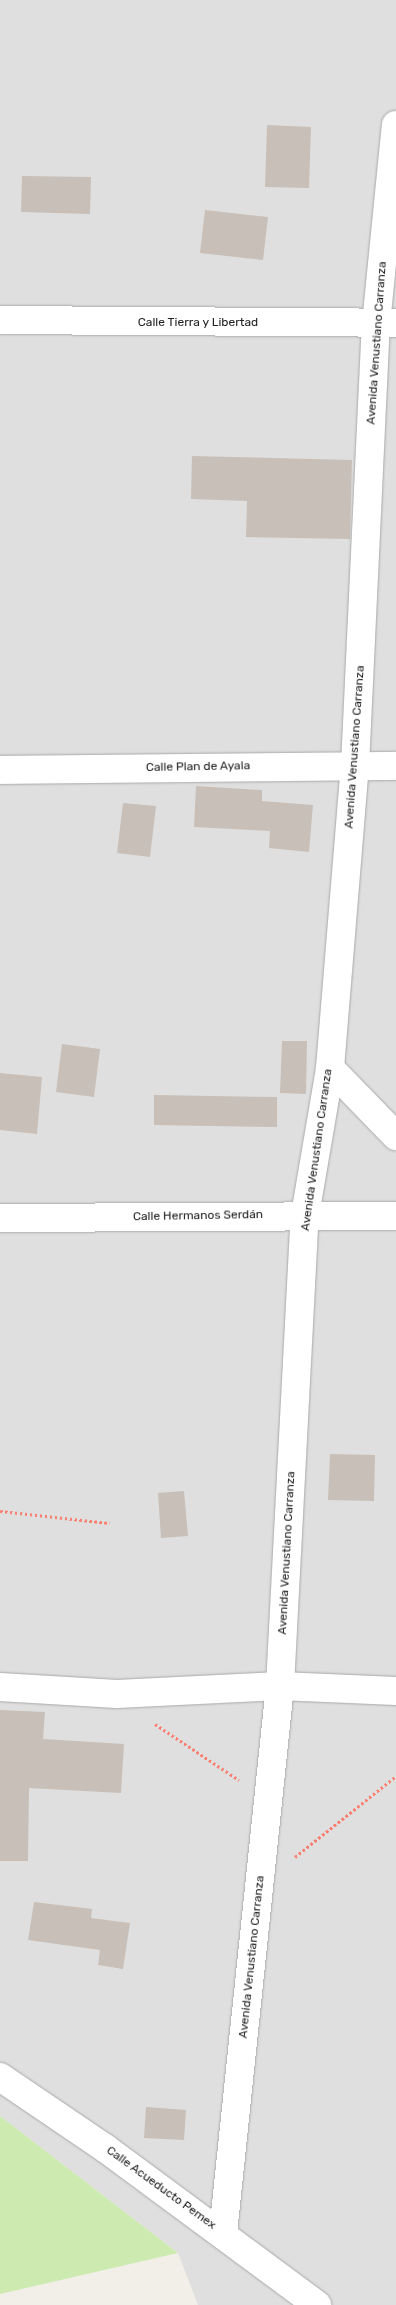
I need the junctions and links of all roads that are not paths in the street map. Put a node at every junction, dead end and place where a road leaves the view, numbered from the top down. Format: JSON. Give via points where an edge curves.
{"nodes":[{"id":1,"x":396,"y":125,"type":"edge"},
{"id":2,"x":0,"y":320,"type":"edge"},
{"id":3,"x":386,"y":323,"type":"edge"},
{"id":4,"x":355,"y":766,"type":"junction"},
{"id":5,"x":396,"y":766,"type":"edge"},
{"id":6,"x":0,"y":770,"type":"edge"},
{"id":7,"x":330,"y":1068,"type":"junction"},
{"id":8,"x":396,"y":1136,"type":"edge"},
{"id":9,"x":306,"y":1215,"type":"junction"},
{"id":10,"x":396,"y":1216,"type":"edge"},
{"id":11,"x":0,"y":1218,"type":"edge"},
{"id":12,"x":280,"y":1686,"type":"junction"},
{"id":13,"x":0,"y":1687,"type":"edge"},
{"id":14,"x":396,"y":1691,"type":"edge"},
{"id":15,"x":0,"y":2077,"type":"edge"},
{"id":16,"x":223,"y":2233,"type":"junction"},
{"id":17,"x":317,"y":2305,"type":"edge"}],
"edges":[{"from":1,"to":3,"type":"street","name":"Avenida Venustiano Carranza"},
{"from":2,"to":3,"type":"street","name":"Calle Tierra y Libertad"},
{"from":3,"to":4,"type":"street","name":"Avenida Venustiano Carranza"},
{"from":4,"to":5,"type":"street","name":"Calle Plan de Ayala"},
{"from":4,"to":6,"type":"street","name":"Calle Plan de Ayala"},
{"from":4,"to":7,"type":"street","name":"Avenida Venustiano Carranza"},
{"from":7,"to":8,"type":"street"},
{"from":7,"to":9,"type":"street","name":"Avenida Venustiano Carranza"},
{"from":9,"to":10,"type":"street","name":"Calle Hermanos Serdán"},
{"from":9,"to":11,"type":"street","name":"Calle Hermanos Serdán"},
{"from":9,"to":12,"type":"street","name":"Avenida Venustiano Carranza"},
{"from":12,"to":13,"type":"street","via":[[117,1694]]},
{"from":12,"to":14,"type":"street"},
{"from":12,"to":16,"type":"street","name":"Avenida Venustiano Carranza"},
{"from":15,"to":16,"type":"street","name":"Calle Acueducto Pemex"},
{"from":16,"to":17,"type":"street","name":"Calle Acueducto Pemex"}]}
